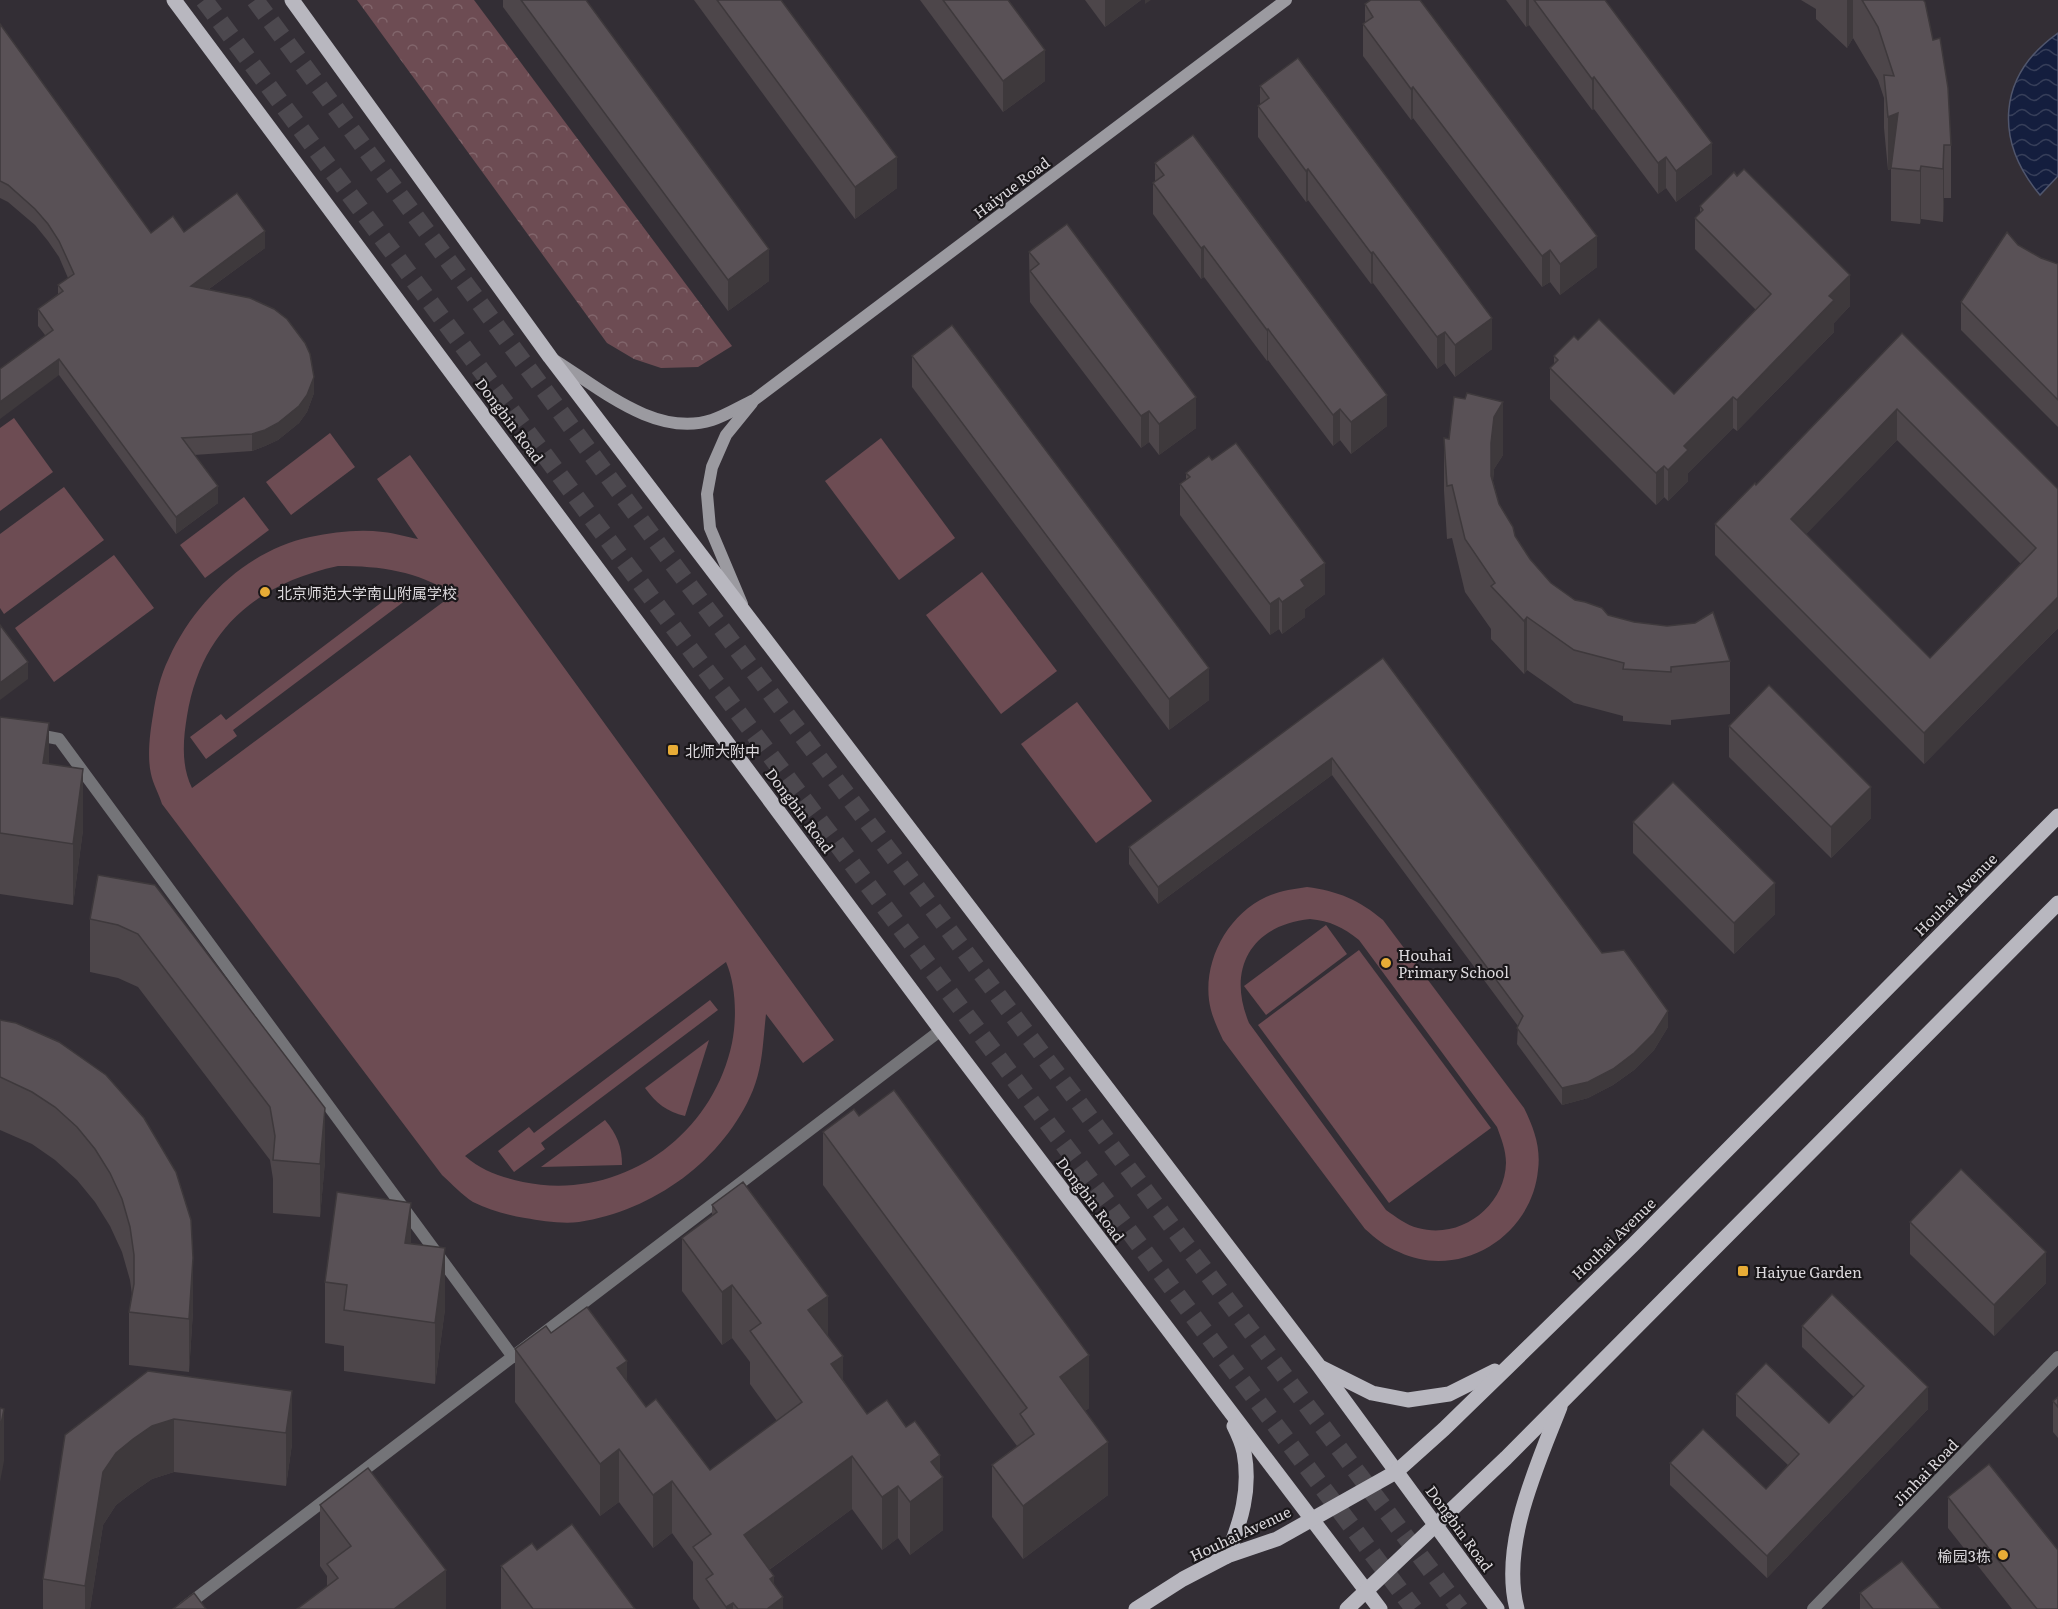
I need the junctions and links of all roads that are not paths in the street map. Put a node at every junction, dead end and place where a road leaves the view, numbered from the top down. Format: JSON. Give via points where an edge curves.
{"nodes":[{"id":1,"x":174,"y":0,"type":"edge"},
{"id":2,"x":292,"y":0,"type":"edge"},
{"id":3,"x":1286,"y":0,"type":"edge"},
{"id":4,"x":550,"y":357,"type":"junction"},
{"id":5,"x":754,"y":400,"type":"junction"},
{"id":6,"x":749,"y":619,"type":"junction"},
{"id":7,"x":24,"y":733,"type":"edge"},
{"id":8,"x":2058,"y":816,"type":"edge"},
{"id":9,"x":2058,"y":903,"type":"edge"},
{"id":10,"x":940,"y":1030,"type":"junction"},
{"id":11,"x":513,"y":1356,"type":"junction"},
{"id":12,"x":2058,"y":1357,"type":"edge"},
{"id":13,"x":1509,"y":1364,"type":"junction"},
{"id":14,"x":1319,"y":1366,"type":"junction"},
{"id":15,"x":1563,"y":1400,"type":"junction"},
{"id":16,"x":1228,"y":1410,"type":"junction"},
{"id":17,"x":1396,"y":1472,"type":"junction"},
{"id":18,"x":1311,"y":1519,"type":"junction"},
{"id":19,"x":1435,"y":1525,"type":"junction"},
{"id":20,"x":1227,"y":1556,"type":"junction"},
{"id":21,"x":1366,"y":1591,"type":"junction"},
{"id":22,"x":182,"y":1609,"type":"edge"},
{"id":23,"x":1136,"y":1609,"type":"edge"},
{"id":24,"x":1347,"y":1609,"type":"edge"},
{"id":25,"x":1380,"y":1609,"type":"edge"},
{"id":26,"x":1497,"y":1609,"type":"edge"},
{"id":27,"x":1517,"y":1609,"type":"edge"},
{"id":28,"x":1813,"y":1609,"type":"edge"}],
"edges":[{"from":1,"to":10,"type":"main road","name":"Dongbin Road"},
{"from":2,"to":4,"type":"main road","name":"Dongbin Road"},
{"from":3,"to":5,"type":"street","name":"Haiyue Road"},
{"from":4,"to":5,"type":"street","via":[[632,409],[676,423],[713,420]]},
{"from":4,"to":6,"type":"main road","name":"Dongbin Road"},
{"from":5,"to":6,"type":"street","via":[[726,435],[711,467],[707,494],[710,528]]},
{"from":6,"to":14,"type":"main road","name":"Dongbin Road"},
{"from":7,"to":11,"type":"street","via":[[59,739]]},
{"from":8,"to":13,"type":"main road","name":"Houhai Avenue","via":[[1634,1244]]},
{"from":9,"to":15,"type":"main road"},
{"from":10,"to":11,"type":"street"},
{"from":10,"to":16,"type":"main road","name":"Dongbin Road"},
{"from":11,"to":22,"type":"street"},
{"from":12,"to":28,"type":"street","name":"Jinhai Road"},
{"from":13,"to":14,"type":"main road","via":[[1449,1394],[1408,1400],[1372,1394]]},
{"from":13,"to":17,"type":"main road","name":"Houhai Avenue"},
{"from":14,"to":17,"type":"main road","name":"Dongbin Road"},
{"from":15,"to":19,"type":"main road"},
{"from":15,"to":27,"type":"main road","via":[[1517,1536],[1513,1592]]},
{"from":16,"to":18,"type":"main road","name":"Dongbin Road"},
{"from":16,"to":20,"type":"main road","via":[[1244,1452],[1246,1489],[1242,1518]]},
{"from":17,"to":18,"type":"main road","name":"Houhai Avenue"},
{"from":17,"to":19,"type":"main road","name":"Dongbin Road"},
{"from":18,"to":20,"type":"main road","name":"Houhai Avenue","via":[[1277,1539]]},
{"from":18,"to":21,"type":"main road","name":"Dongbin Road"},
{"from":19,"to":21,"type":"main road"},
{"from":19,"to":26,"type":"main road","name":"Dongbin Road"},
{"from":20,"to":23,"type":"main road","name":"Houhai Avenue"},
{"from":21,"to":24,"type":"main road"},
{"from":21,"to":25,"type":"main road","name":"Dongbin Road"}]}
